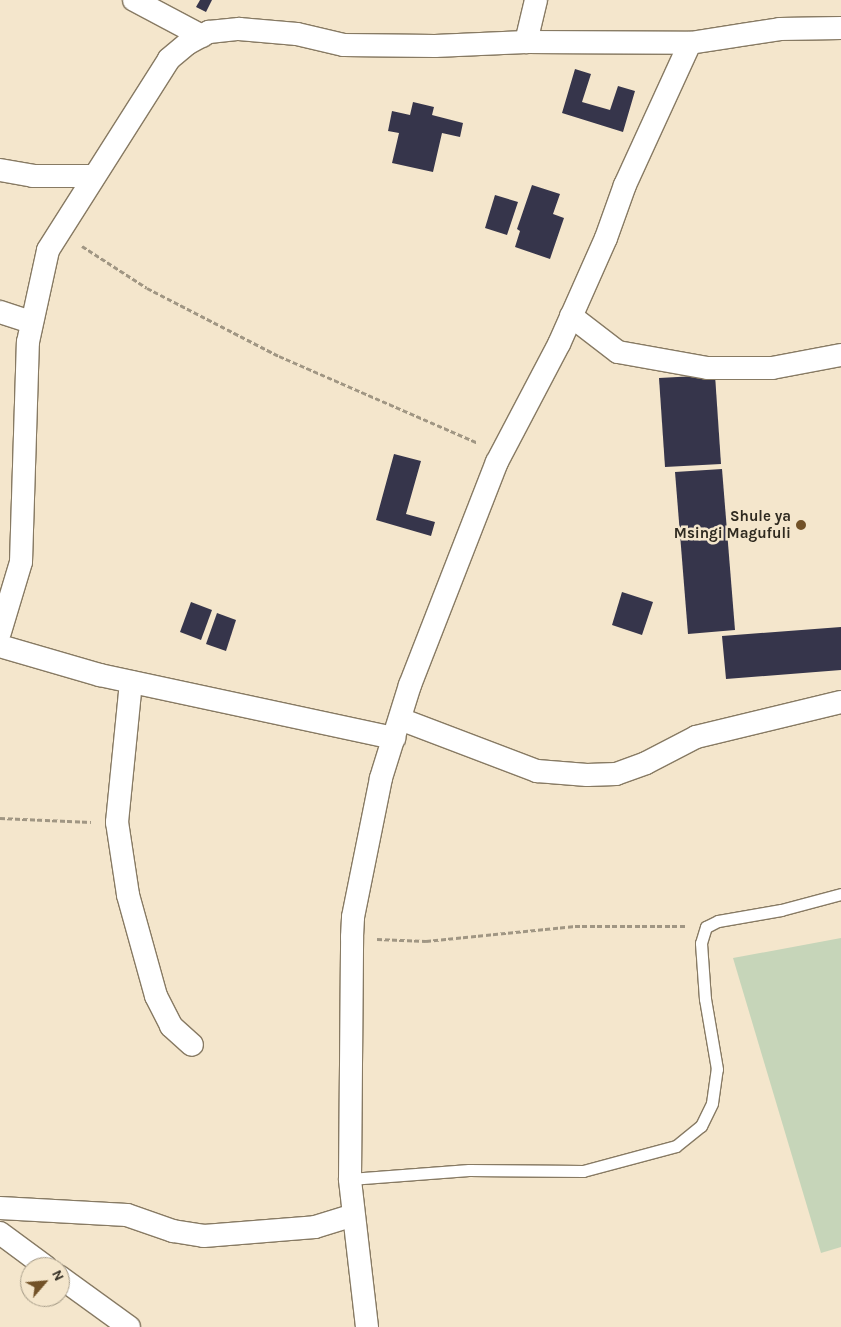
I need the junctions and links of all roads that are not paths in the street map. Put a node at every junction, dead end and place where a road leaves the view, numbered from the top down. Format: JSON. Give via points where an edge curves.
{"nodes":[{"id":1,"x":134,"y":0,"type":"edge"},
{"id":2,"x":536,"y":0,"type":"edge"},
{"id":3,"x":177,"y":10,"type":"edge"},
{"id":4,"x":841,"y":28,"type":"edge"},
{"id":5,"x":202,"y":36,"type":"junction"},
{"id":6,"x":526,"y":42,"type":"junction"},
{"id":7,"x":690,"y":43,"type":"junction"},
{"id":8,"x":0,"y":170,"type":"edge"},
{"id":9,"x":93,"y":176,"type":"junction"},
{"id":10,"x":0,"y":312,"type":"edge"},
{"id":11,"x":571,"y":316,"type":"junction"},
{"id":12,"x":31,"y":322,"type":"junction"},
{"id":13,"x":841,"y":355,"type":"edge"},
{"id":14,"x":7,"y":585,"type":"edge"},
{"id":15,"x":0,"y":632,"type":"edge"},
{"id":16,"x":0,"y":646,"type":"edge"},
{"id":17,"x":131,"y":682,"type":"junction"},
{"id":18,"x":841,"y":702,"type":"edge"},
{"id":19,"x":397,"y":728,"type":"junction"},
{"id":20,"x":841,"y":894,"type":"edge"},
{"id":21,"x":192,"y":1045,"type":"dead end"},
{"id":22,"x":350,"y":1179,"type":"junction"},
{"id":23,"x":0,"y":1208,"type":"edge"},
{"id":24,"x":352,"y":1216,"type":"junction"},
{"id":25,"x":0,"y":1233,"type":"edge"},
{"id":26,"x":32,"y":1257,"type":"edge"},
{"id":27,"x":70,"y":1284,"type":"edge"},
{"id":28,"x":129,"y":1327,"type":"edge"},
{"id":29,"x":367,"y":1327,"type":"edge"}],
"edges":[{"from":1,"to":3,"type":"street"},
{"from":2,"to":6,"type":"street"},
{"from":3,"to":5,"type":"street"},
{"from":4,"to":7,"type":"street","via":[[780,29]]},
{"from":5,"to":6,"type":"street","via":[[239,29],[297,34],[344,45]]},
{"from":5,"to":9,"type":"street","via":[[169,59]]},
{"from":6,"to":7,"type":"street"},
{"from":7,"to":11,"type":"street","via":[[632,167]]},
{"from":8,"to":9,"type":"street","via":[[33,176]]},
{"from":9,"to":12,"type":"street","via":[[48,250]]},
{"from":10,"to":12,"type":"street"},
{"from":11,"to":13,"type":"street","via":[[618,352],[708,368],[772,368]]},
{"from":11,"to":19,"type":"street","via":[[502,452],[459,553]]},
{"from":12,"to":14,"type":"street","via":[[21,562]]},
{"from":14,"to":15,"type":"street"},
{"from":16,"to":17,"type":"street"},
{"from":17,"to":19,"type":"street"},
{"from":17,"to":21,"type":"street","via":[[117,822],[128,895],[156,996],[171,1026]]},
{"from":18,"to":19,"type":"street","via":[[696,738],[616,774],[537,771]]},
{"from":19,"to":22,"type":"street","via":[[382,778],[353,917]]},
{"from":20,"to":22,"type":"lane","via":[[780,910],[718,921],[706,927],[701,943],[705,999],[717,1069],[712,1103],[701,1126],[676,1146],[583,1171],[469,1170]]},
{"from":22,"to":24,"type":"street"},
{"from":23,"to":24,"type":"street","via":[[127,1215],[173,1231],[204,1236],[315,1227]]},
{"from":24,"to":29,"type":"street"},
{"from":25,"to":26,"type":"street"},
{"from":27,"to":28,"type":"street"}]}
